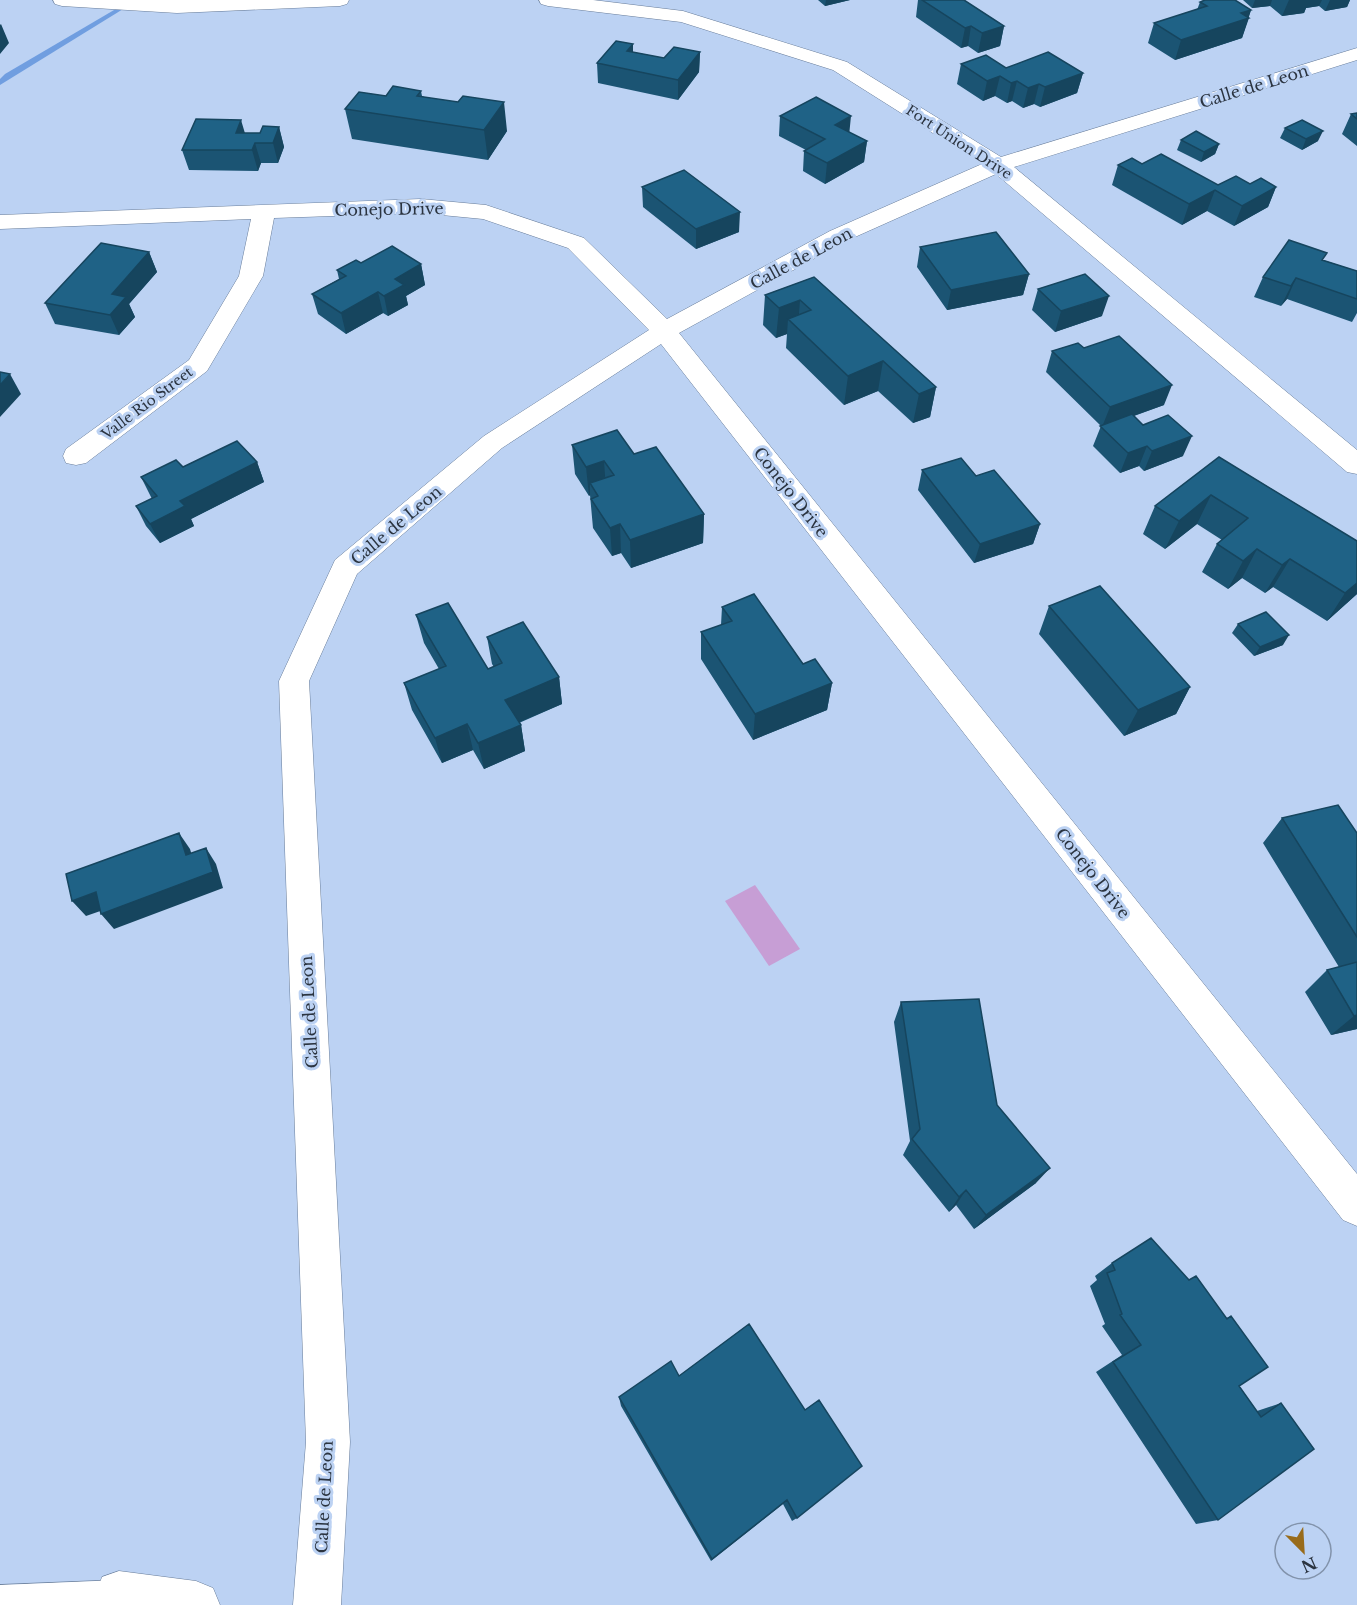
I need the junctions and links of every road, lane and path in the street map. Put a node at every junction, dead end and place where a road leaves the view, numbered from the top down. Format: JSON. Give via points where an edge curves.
{"nodes":[{"id":1,"x":62,"y":0,"type":"edge"},
{"id":2,"x":340,"y":0,"type":"edge"},
{"id":3,"x":548,"y":0,"type":"edge"},
{"id":4,"x":701,"y":0,"type":"edge"},
{"id":5,"x":683,"y":17,"type":"junction"},
{"id":6,"x":1357,"y":54,"type":"edge"},
{"id":7,"x":998,"y":165,"type":"junction"},
{"id":8,"x":264,"y":212,"type":"junction"},
{"id":9,"x":0,"y":222,"type":"edge"},
{"id":10,"x":664,"y":331,"type":"junction"},
{"id":11,"x":76,"y":456,"type":"dead end"},
{"id":12,"x":1357,"y":465,"type":"edge"},
{"id":13,"x":1356,"y":1202,"type":"edge"},
{"id":14,"x":119,"y":1594,"type":"joint"},
{"id":15,"x":0,"y":1599,"type":"edge"},
{"id":16,"x":196,"y":1605,"type":"edge"},
{"id":17,"x":317,"y":1605,"type":"edge"}],
"edges":[{"from":1,"to":2,"type":"street","via":[[177,7]]},
{"from":3,"to":5,"type":"street","name":"Fort Union Drive"},
{"from":4,"to":5,"type":"street"},
{"from":5,"to":7,"type":"street","name":"Fort Union Drive","via":[[840,66]]},
{"from":6,"to":7,"type":"street","name":"Calle de Leon"},
{"from":7,"to":10,"type":"street","name":"Calle de Leon","via":[[838,236]]},
{"from":7,"to":12,"type":"street","name":"Fort Union Drive"},
{"from":8,"to":9,"type":"street","name":"Conejo Drive"},
{"from":8,"to":10,"type":"street","name":"Conejo Drive","via":[[421,206],[486,212],[576,243]]},
{"from":8,"to":11,"type":"street","name":"Valle Rio Street","via":[[251,276],[198,365]]},
{"from":10,"to":13,"type":"street","name":"Conejo Drive"},
{"from":10,"to":17,"type":"street","name":"Calle de Leon","via":[[493,442],[345,568],[294,681],[328,1442]]},
{"from":14,"to":15,"type":"lane"},
{"from":14,"to":16,"type":"street"}]}
